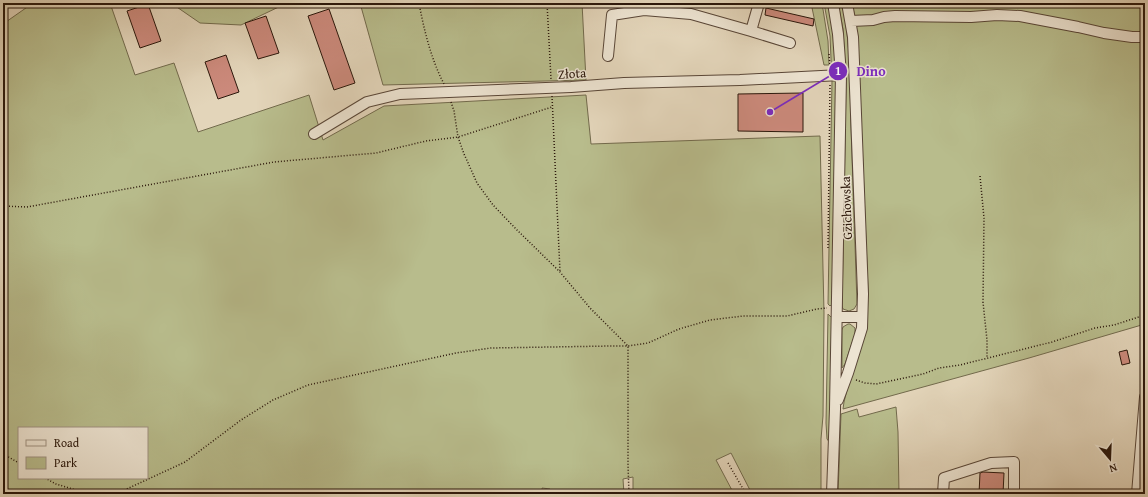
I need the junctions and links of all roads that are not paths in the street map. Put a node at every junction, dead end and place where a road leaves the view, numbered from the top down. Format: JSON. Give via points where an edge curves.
{"nodes":[{"id":1,"x":759,"y":3,"type":"edge"},
{"id":2,"x":833,"y":3,"type":"edge"},
{"id":3,"x":847,"y":3,"type":"edge"},
{"id":4,"x":851,"y":21,"type":"junction"},
{"id":5,"x":751,"y":31,"type":"junction"},
{"id":6,"x":1145,"y":37,"type":"edge"},
{"id":7,"x":790,"y":43,"type":"dead end"},
{"id":8,"x":608,"y":56,"type":"dead end"},
{"id":9,"x":841,"y":75,"type":"junction"},
{"id":10,"x":314,"y":134,"type":"dead end"},
{"id":11,"x":837,"y":313,"type":"junction"},
{"id":12,"x":862,"y":317,"type":"junction"},
{"id":13,"x":1145,"y":396,"type":"edge"},
{"id":14,"x":835,"y":409,"type":"junction"},
{"id":15,"x":832,"y":494,"type":"edge"},
{"id":16,"x":943,"y":494,"type":"edge"},
{"id":17,"x":1014,"y":494,"type":"edge"},
{"id":18,"x":1137,"y":494,"type":"edge"}],
"edges":[{"from":1,"to":5,"type":"street"},
{"from":2,"to":9,"type":"street","name":"Gzichowska"},
{"from":3,"to":4,"type":"street","name":"Gzichowska"},
{"from":4,"to":6,"type":"street","via":[[895,16],[1020,16],[1104,33]]},
{"from":4,"to":12,"type":"street","name":"Gzichowska"},
{"from":5,"to":7,"type":"street"},
{"from":5,"to":8,"type":"street","via":[[691,14],[644,10],[612,14]]},
{"from":9,"to":10,"type":"street","name":"Złota","via":[[624,82],[551,88],[400,94],[367,102]]},
{"from":9,"to":11,"type":"street","name":"Gzichowska"},
{"from":11,"to":12,"type":"street"},
{"from":11,"to":14,"type":"street","name":"Gzichowska"},
{"from":12,"to":14,"type":"street","name":"Gzichowska","via":[[862,328]]},
{"from":13,"to":18,"type":"street"},
{"from":14,"to":15,"type":"street","name":"Gzichowska"},
{"from":16,"to":17,"type":"street","via":[[944,478],[991,463],[1014,462]]}]}
